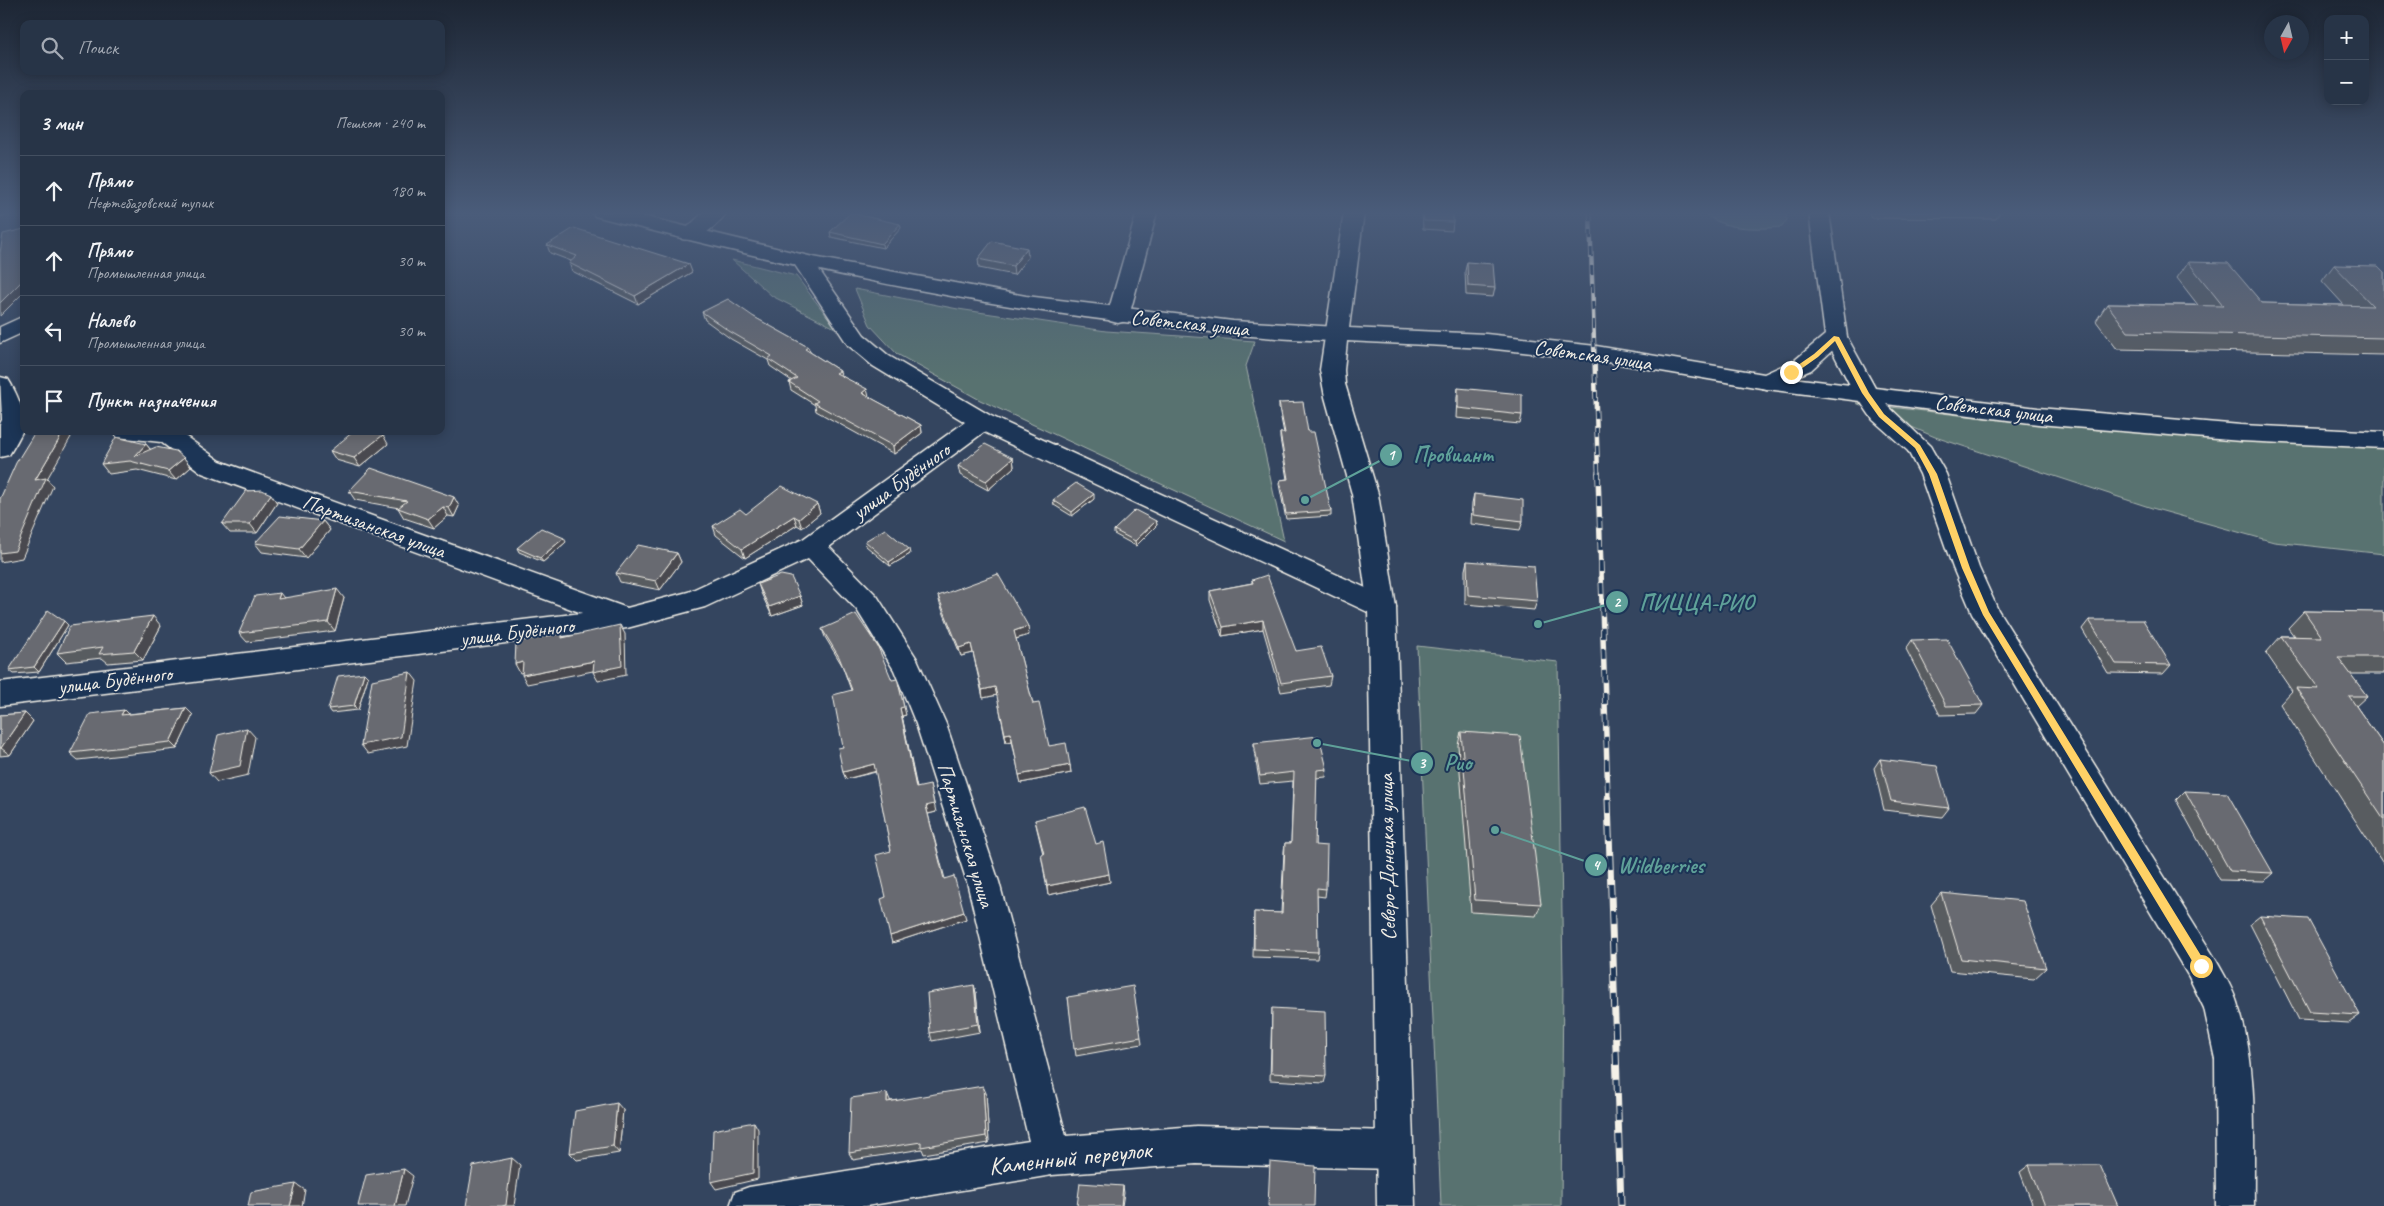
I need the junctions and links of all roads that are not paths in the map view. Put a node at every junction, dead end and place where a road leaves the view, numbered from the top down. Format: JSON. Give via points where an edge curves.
{"nodes":[{"id":1,"x":808,"y":268,"type":"edge"},
{"id":2,"x":836,"y":268,"type":"edge"},
{"id":3,"x":1131,"y":268,"type":"edge"},
{"id":4,"x":1347,"y":268,"type":"edge"},
{"id":5,"x":1827,"y":268,"type":"edge"},
{"id":6,"x":1118,"y":316,"type":"junction"},
{"id":7,"x":20,"y":325,"type":"edge"},
{"id":8,"x":1338,"y":334,"type":"junction"},
{"id":9,"x":0,"y":336,"type":"edge"},
{"id":10,"x":1836,"y":337,"type":"junction"},
{"id":11,"x":1767,"y":382,"type":"junction"},
{"id":12,"x":0,"y":384,"type":"edge"},
{"id":13,"x":1866,"y":393,"type":"junction"},
{"id":14,"x":19,"y":421,"type":"edge"},
{"id":15,"x":982,"y":422,"type":"junction"},
{"id":16,"x":167,"y":435,"type":"edge"},
{"id":17,"x":2384,"y":440,"type":"edge"},
{"id":18,"x":0,"y":449,"type":"edge"},
{"id":19,"x":812,"y":546,"type":"junction"},
{"id":20,"x":1382,"y":607,"type":"junction"},
{"id":21,"x":627,"y":618,"type":"junction"},
{"id":22,"x":0,"y":694,"type":"edge"},
{"id":23,"x":1393,"y":1150,"type":"junction"},
{"id":24,"x":1052,"y":1156,"type":"junction"},
{"id":25,"x":749,"y":1206,"type":"edge"},
{"id":26,"x":1396,"y":1206,"type":"edge"},
{"id":27,"x":2235,"y":1206,"type":"edge"}],
"edges":[{"from":1,"to":15,"type":"street","via":[[856,340],[881,361]]},
{"from":2,"to":6,"type":"street","name":"Советская улица","via":[[966,294]]},
{"from":3,"to":6,"type":"street"},
{"from":4,"to":8,"type":"street","name":"Северо-Донецкая улица"},
{"from":5,"to":10,"type":"street"},
{"from":6,"to":8,"type":"street","name":"Советская улица","via":[[1292,334]]},
{"from":7,"to":9,"type":"street"},
{"from":8,"to":11,"type":"street","name":"Советская улица","via":[[1486,341],[1596,353]]},
{"from":8,"to":20,"type":"street","name":"Северо-Донецкая улица","via":[[1332,370],[1334,387],[1361,479],[1375,544]]},
{"from":10,"to":11,"type":"street","via":[[1803,365]]},
{"from":10,"to":13,"type":"street"},
{"from":11,"to":13,"type":"street","name":"Советская улица"},
{"from":12,"to":14,"type":"street"},
{"from":13,"to":17,"type":"street","name":"Советская улица","via":[[2067,418],[2241,434]]},
{"from":13,"to":27,"type":"street","via":[[1881,416],[1918,446],[1933,474],[1966,568],[1986,613],[2201,966],[2221,1006],[2233,1059]]},
{"from":14,"to":18,"type":"street"},
{"from":15,"to":19,"type":"street","name":"улица Будённого"},
{"from":15,"to":20,"type":"street"},
{"from":16,"to":21,"type":"street","name":"Партизанская улица","via":[[211,467]]},
{"from":19,"to":21,"type":"street","name":"улица Будённого","via":[[694,600]]},
{"from":19,"to":24,"type":"street","name":"Партизанская улица","via":[[867,604],[907,667],[931,724],[983,882]]},
{"from":20,"to":23,"type":"street","name":"Северо-Донецкая улица"},
{"from":21,"to":22,"type":"street","name":"улица Будённого"},
{"from":23,"to":24,"type":"street","name":"Каменный переулок","via":[[1196,1145]]},
{"from":23,"to":26,"type":"street","name":"Северо-Донецкая улица"},
{"from":24,"to":25,"type":"street","name":"Каменный переулок"}]}
